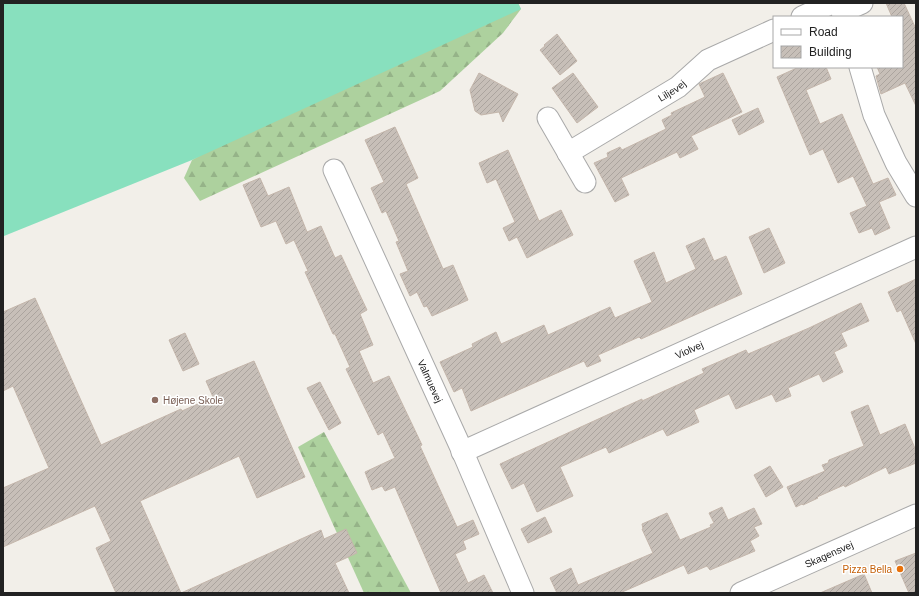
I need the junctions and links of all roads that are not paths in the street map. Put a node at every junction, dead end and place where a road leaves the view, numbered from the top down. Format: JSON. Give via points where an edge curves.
{"nodes":[{"id":1,"x":862,"y":3,"type":"edge"},
{"id":2,"x":839,"y":9,"type":"edge"},
{"id":3,"x":807,"y":16,"type":"edge"},
{"id":4,"x":773,"y":30,"type":"edge"},
{"id":5,"x":860,"y":68,"type":"edge"},
{"id":6,"x":548,"y":118,"type":"dead end"},
{"id":7,"x":568,"y":152,"type":"junction"},
{"id":8,"x":334,"y":170,"type":"dead end"},
{"id":9,"x":585,"y":182,"type":"dead end"},
{"id":10,"x":916,"y":196,"type":"edge"},
{"id":11,"x":916,"y":247,"type":"edge"},
{"id":12,"x":462,"y":452,"type":"junction"},
{"id":13,"x":916,"y":515,"type":"edge"},
{"id":14,"x":523,"y":593,"type":"edge"},
{"id":15,"x":741,"y":593,"type":"edge"}],
"edges":[{"from":1,"to":2,"type":"street"},
{"from":2,"to":3,"type":"street"},
{"from":4,"to":7,"type":"street","name":"Liljevej","via":[[708,60],[678,87]]},
{"from":5,"to":10,"type":"street","via":[[874,115],[896,163]]},
{"from":6,"to":7,"type":"street"},
{"from":7,"to":9,"type":"street"},
{"from":8,"to":12,"type":"street","name":"Valmuevej"},
{"from":11,"to":12,"type":"street","name":"Violvej"},
{"from":12,"to":14,"type":"street","name":"Valmuevej"},
{"from":13,"to":15,"type":"street","name":"Skagensvej"}]}
